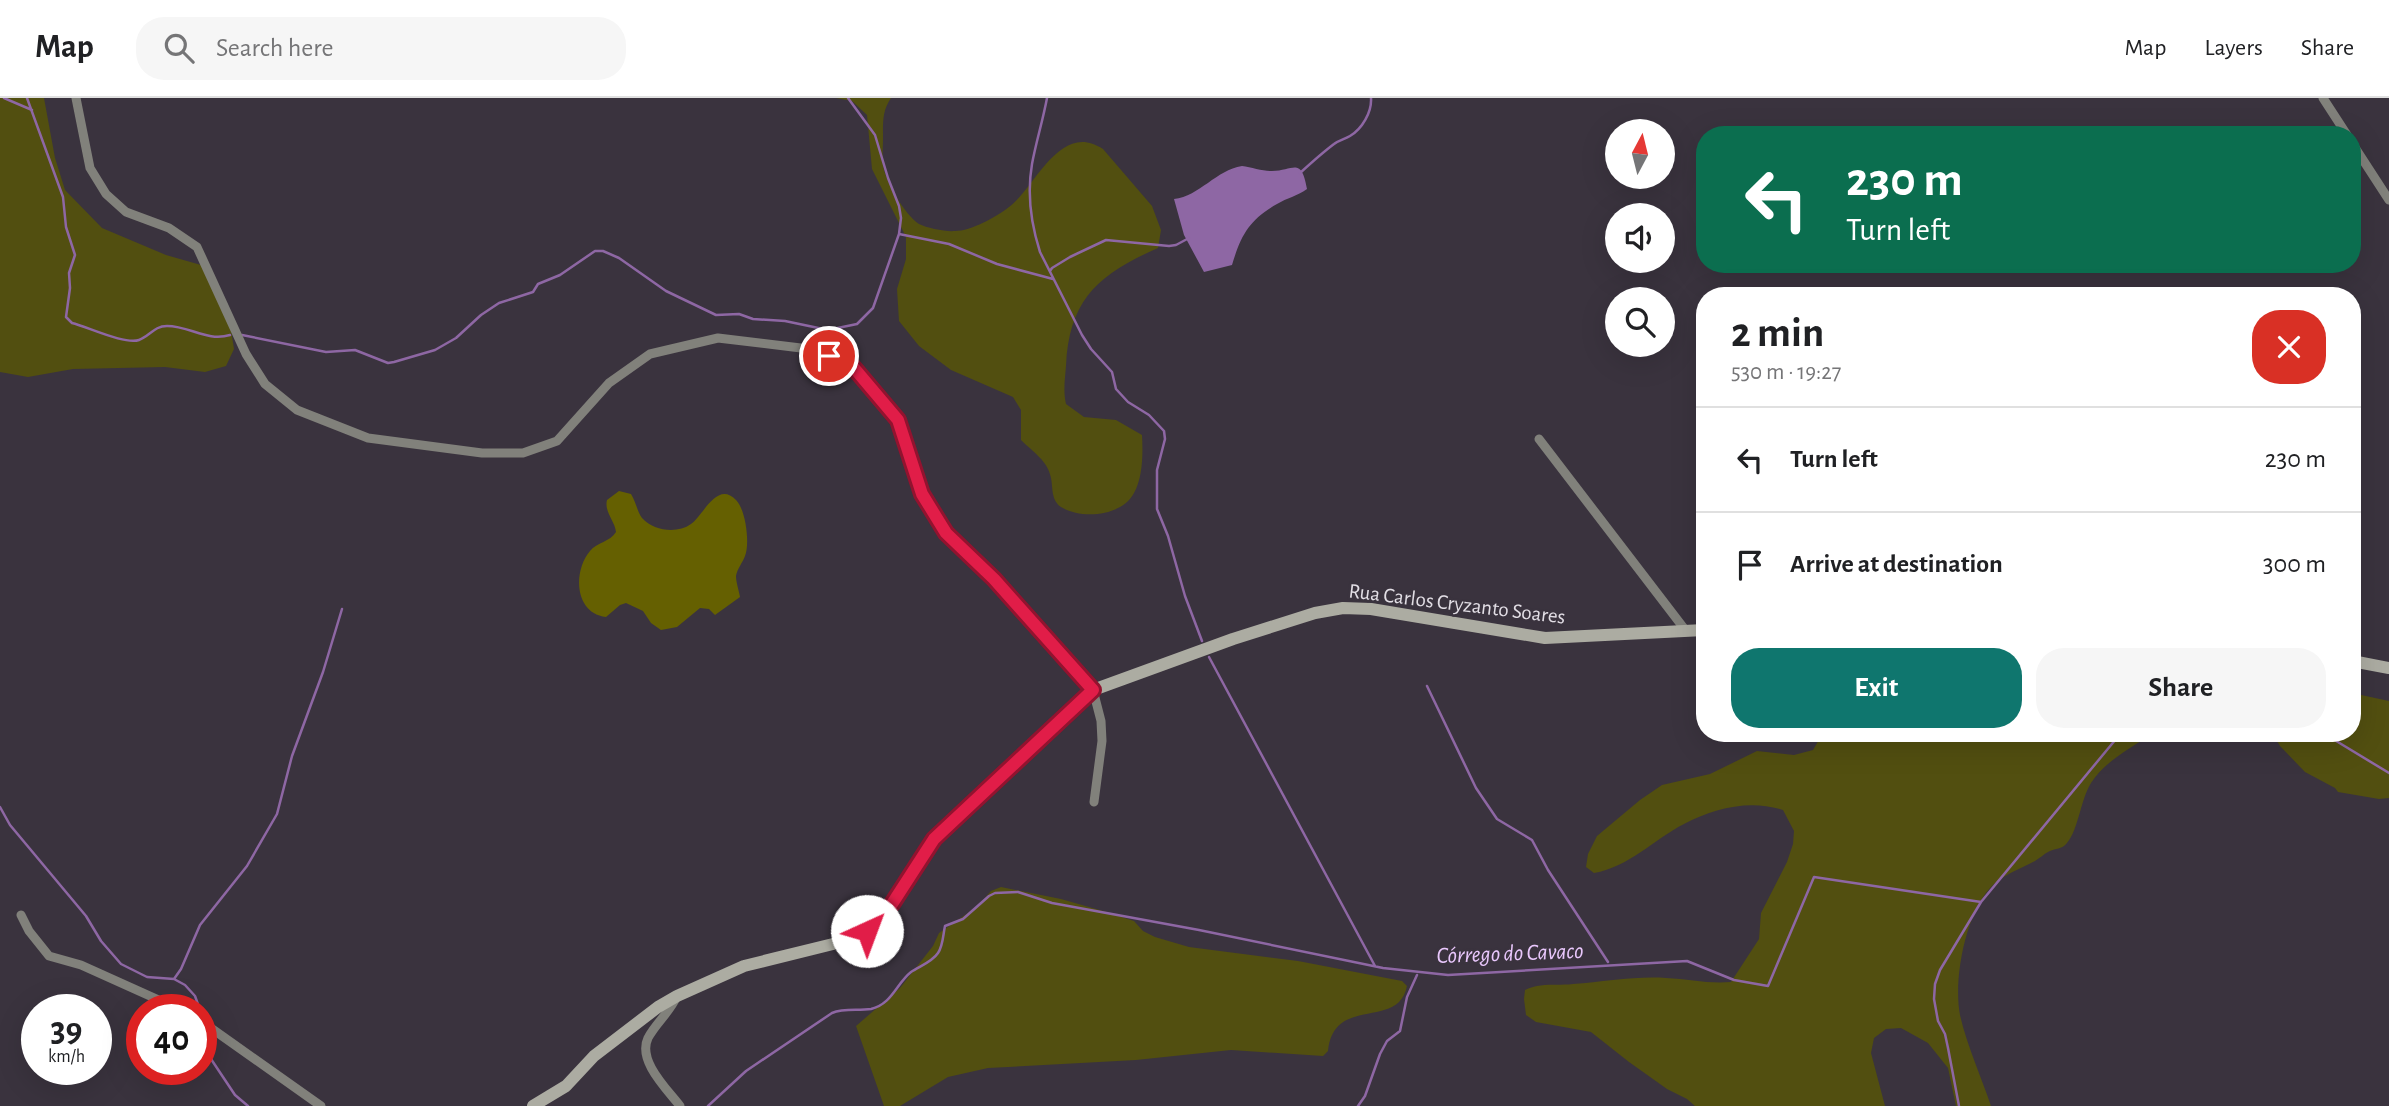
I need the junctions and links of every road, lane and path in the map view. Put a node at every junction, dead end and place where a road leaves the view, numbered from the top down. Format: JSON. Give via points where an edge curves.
{"nodes":[{"id":1,"x":76,"y":98,"type":"edge"},
{"id":2,"x":2323,"y":98,"type":"edge"},
{"id":3,"x":2341,"y":126,"type":"edge"},
{"id":4,"x":2361,"y":157,"type":"edge"},
{"id":5,"x":2388,"y":198,"type":"edge"},
{"id":6,"x":1539,"y":439,"type":"dead end"},
{"id":7,"x":1696,"y":630,"type":"edge"},
{"id":8,"x":1686,"y":631,"type":"junction"},
{"id":9,"x":2361,"y":663,"type":"edge"},
{"id":10,"x":2389,"y":668,"type":"edge"},
{"id":11,"x":1093,"y":690,"type":"junction"},
{"id":12,"x":1094,"y":802,"type":"dead end"},
{"id":13,"x":21,"y":915,"type":"dead end"},
{"id":14,"x":146,"y":994,"type":"edge"},
{"id":15,"x":677,"y":996,"type":"junction"},
{"id":16,"x":217,"y":1032,"type":"edge"},
{"id":17,"x":321,"y":1106,"type":"edge"},
{"id":18,"x":533,"y":1106,"type":"edge"},
{"id":19,"x":680,"y":1106,"type":"edge"}],
"edges":[{"from":1,"to":11,"type":"street","via":[[90,168],[106,194],[126,212],[169,228],[197,247],[246,354],[265,384],[297,410],[368,438],[482,453],[523,453],[557,442],[609,383],[650,354],[718,338],[809,349],[849,362],[898,420],[922,494],[946,533],[994,579]]},
{"from":2,"to":3,"type":"street"},
{"from":4,"to":5,"type":"street"},
{"from":6,"to":8,"type":"street"},
{"from":7,"to":8,"type":"street","name":"Rua Carlos Cryzanto Soares"},
{"from":8,"to":11,"type":"street","name":"Rua Carlos Cryzanto Soares","via":[[1545,638],[1343,608],[1256,632]]},
{"from":9,"to":10,"type":"street"},
{"from":11,"to":12,"type":"street","via":[[1101,721]]},
{"from":11,"to":15,"type":"street","name":"Rua Carlos Cryzanto Soares","via":[[934,839],[892,904],[867,931],[744,966]]},
{"from":13,"to":14,"type":"street","via":[[49,956]]},
{"from":15,"to":18,"type":"street","name":"Rua Carlos Cryzanto Soares","via":[[594,1056],[566,1086]]},
{"from":15,"to":19,"type":"street","via":[[648,1038],[647,1051],[656,1075]]},
{"from":16,"to":17,"type":"street"}]}
